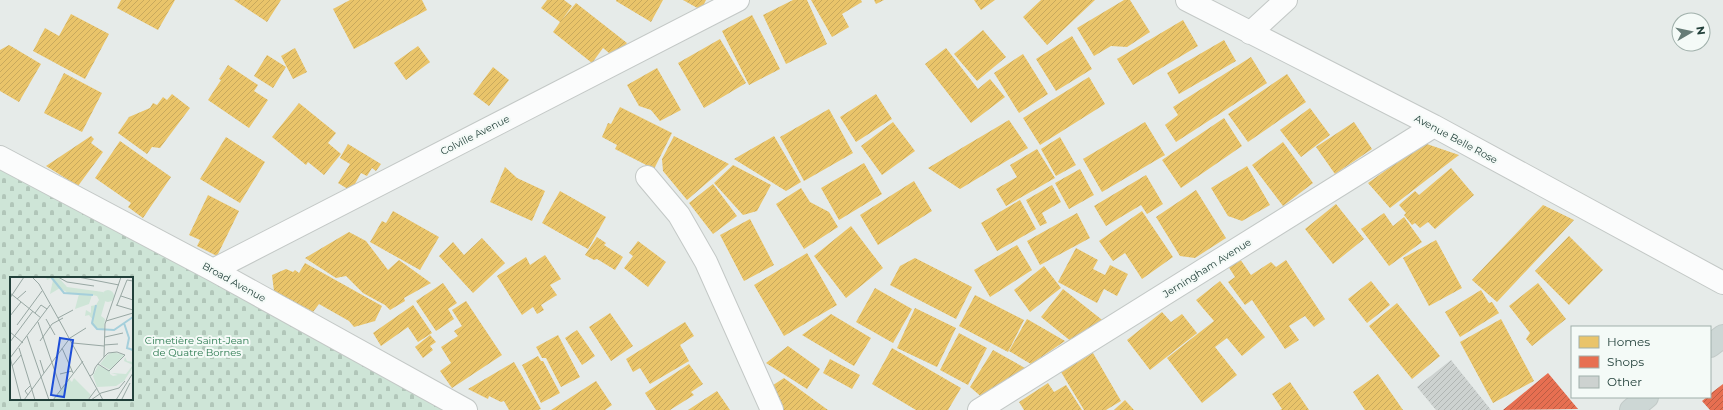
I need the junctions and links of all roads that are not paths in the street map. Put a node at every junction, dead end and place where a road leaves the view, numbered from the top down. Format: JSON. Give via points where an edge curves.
{"nodes":[{"id":1,"x":738,"y":0,"type":"edge"},
{"id":2,"x":1187,"y":0,"type":"edge"},
{"id":3,"x":1286,"y":0,"type":"edge"},
{"id":4,"x":1250,"y":32,"type":"junction"},
{"id":5,"x":1434,"y":126,"type":"junction"},
{"id":6,"x":0,"y":158,"type":"edge"},
{"id":7,"x":647,"y":177,"type":"dead end"},
{"id":8,"x":213,"y":270,"type":"junction"},
{"id":9,"x":1723,"y":283,"type":"edge"},
{"id":10,"x":1723,"y":336,"type":"edge"},
{"id":11,"x":1711,"y":345,"type":"edge"},
{"id":12,"x":1646,"y":398,"type":"edge"},
{"id":13,"x":466,"y":410,"type":"edge"},
{"id":14,"x":772,"y":410,"type":"edge"},
{"id":15,"x":979,"y":410,"type":"edge"},
{"id":16,"x":1631,"y":410,"type":"edge"}],
"edges":[{"from":1,"to":8,"type":"street","name":"Colville Avenue"},
{"from":2,"to":4,"type":"street","name":"Avenue Belle Rose"},
{"from":3,"to":4,"type":"street"},
{"from":4,"to":5,"type":"street","name":"Avenue Belle Rose"},
{"from":5,"to":9,"type":"street","name":"Avenue Belle Rose"},
{"from":5,"to":15,"type":"street","name":"Jerningham Avenue"},
{"from":6,"to":8,"type":"street","name":"Broad Avenue"},
{"from":7,"to":14,"type":"street","via":[[679,215],[706,262]]},
{"from":8,"to":13,"type":"street","name":"Broad Avenue"},
{"from":10,"to":11,"type":"main road"},
{"from":12,"to":16,"type":"main road"}]}
